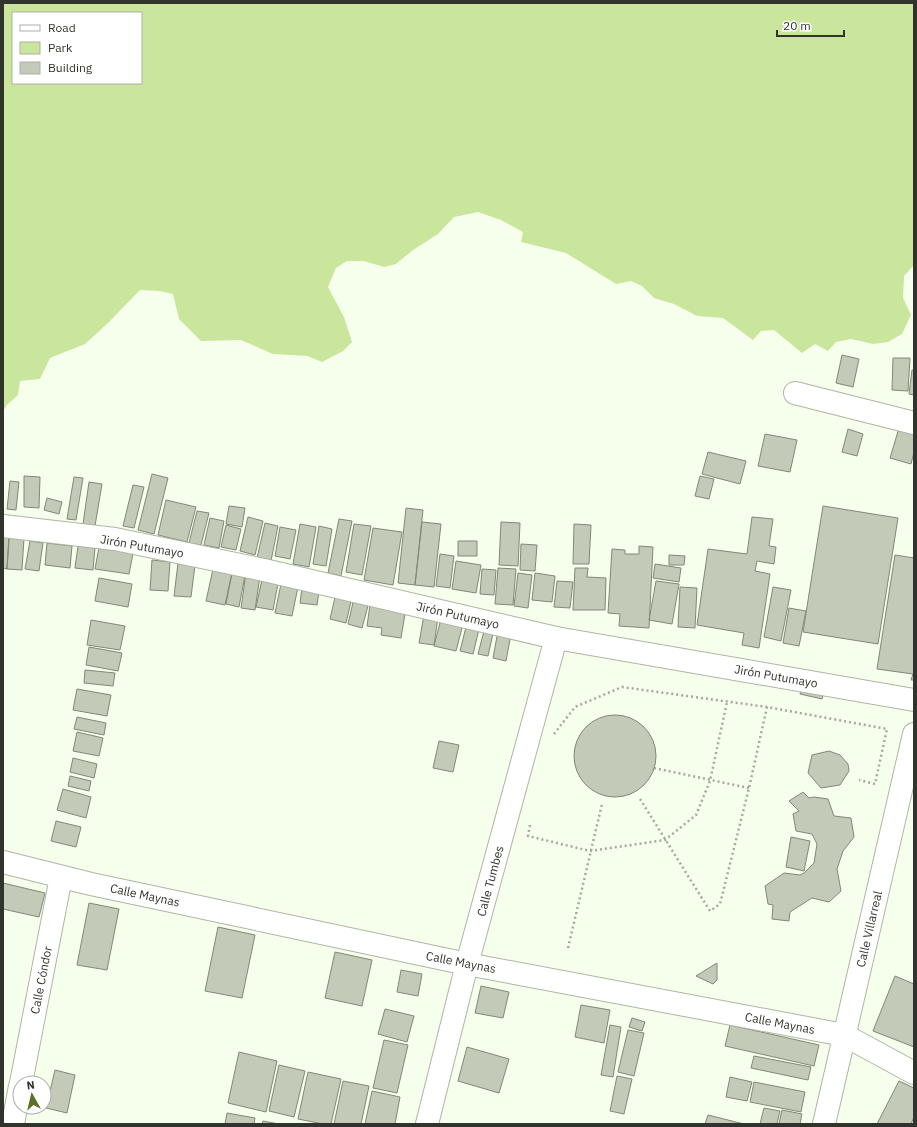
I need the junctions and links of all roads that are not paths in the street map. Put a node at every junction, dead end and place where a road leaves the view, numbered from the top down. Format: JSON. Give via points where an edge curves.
{"nodes":[{"id":1,"x":795,"y":393,"type":"dead end"},
{"id":2,"x":914,"y":423,"type":"edge"},
{"id":3,"x":3,"y":526,"type":"edge"},
{"id":4,"x":556,"y":638,"type":"junction"},
{"id":5,"x":914,"y":700,"type":"edge"},
{"id":6,"x":914,"y":734,"type":"edge"},
{"id":7,"x":3,"y":862,"type":"edge"},
{"id":8,"x":61,"y":877,"type":"junction"},
{"id":9,"x":467,"y":964,"type":"junction"},
{"id":10,"x":844,"y":1035,"type":"junction"},
{"id":11,"x":914,"y":1073,"type":"edge"},
{"id":12,"x":23,"y":1075,"type":"edge"},
{"id":13,"x":427,"y":1124,"type":"edge"},
{"id":14,"x":824,"y":1124,"type":"edge"}],
"edges":[{"from":1,"to":2,"type":"street"},
{"from":3,"to":4,"type":"street","name":"Jirón Putumayo","via":[[116,540],[264,570]]},
{"from":4,"to":5,"type":"street","name":"Jirón Putumayo"},
{"from":4,"to":9,"type":"street","name":"Calle Tumbes"},
{"from":6,"to":10,"type":"street","name":"Calle Villarreal"},
{"from":7,"to":8,"type":"street","name":"Calle Maynas"},
{"from":8,"to":9,"type":"street","name":"Calle Maynas"},
{"from":8,"to":12,"type":"street","name":"Calle Cóndor"},
{"from":9,"to":10,"type":"street","name":"Calle Maynas"},
{"from":9,"to":13,"type":"street","name":"Calle Tumbes"},
{"from":10,"to":11,"type":"street","name":"Calle Maynas"},
{"from":10,"to":14,"type":"street","name":"Calle Villarreal"}]}
